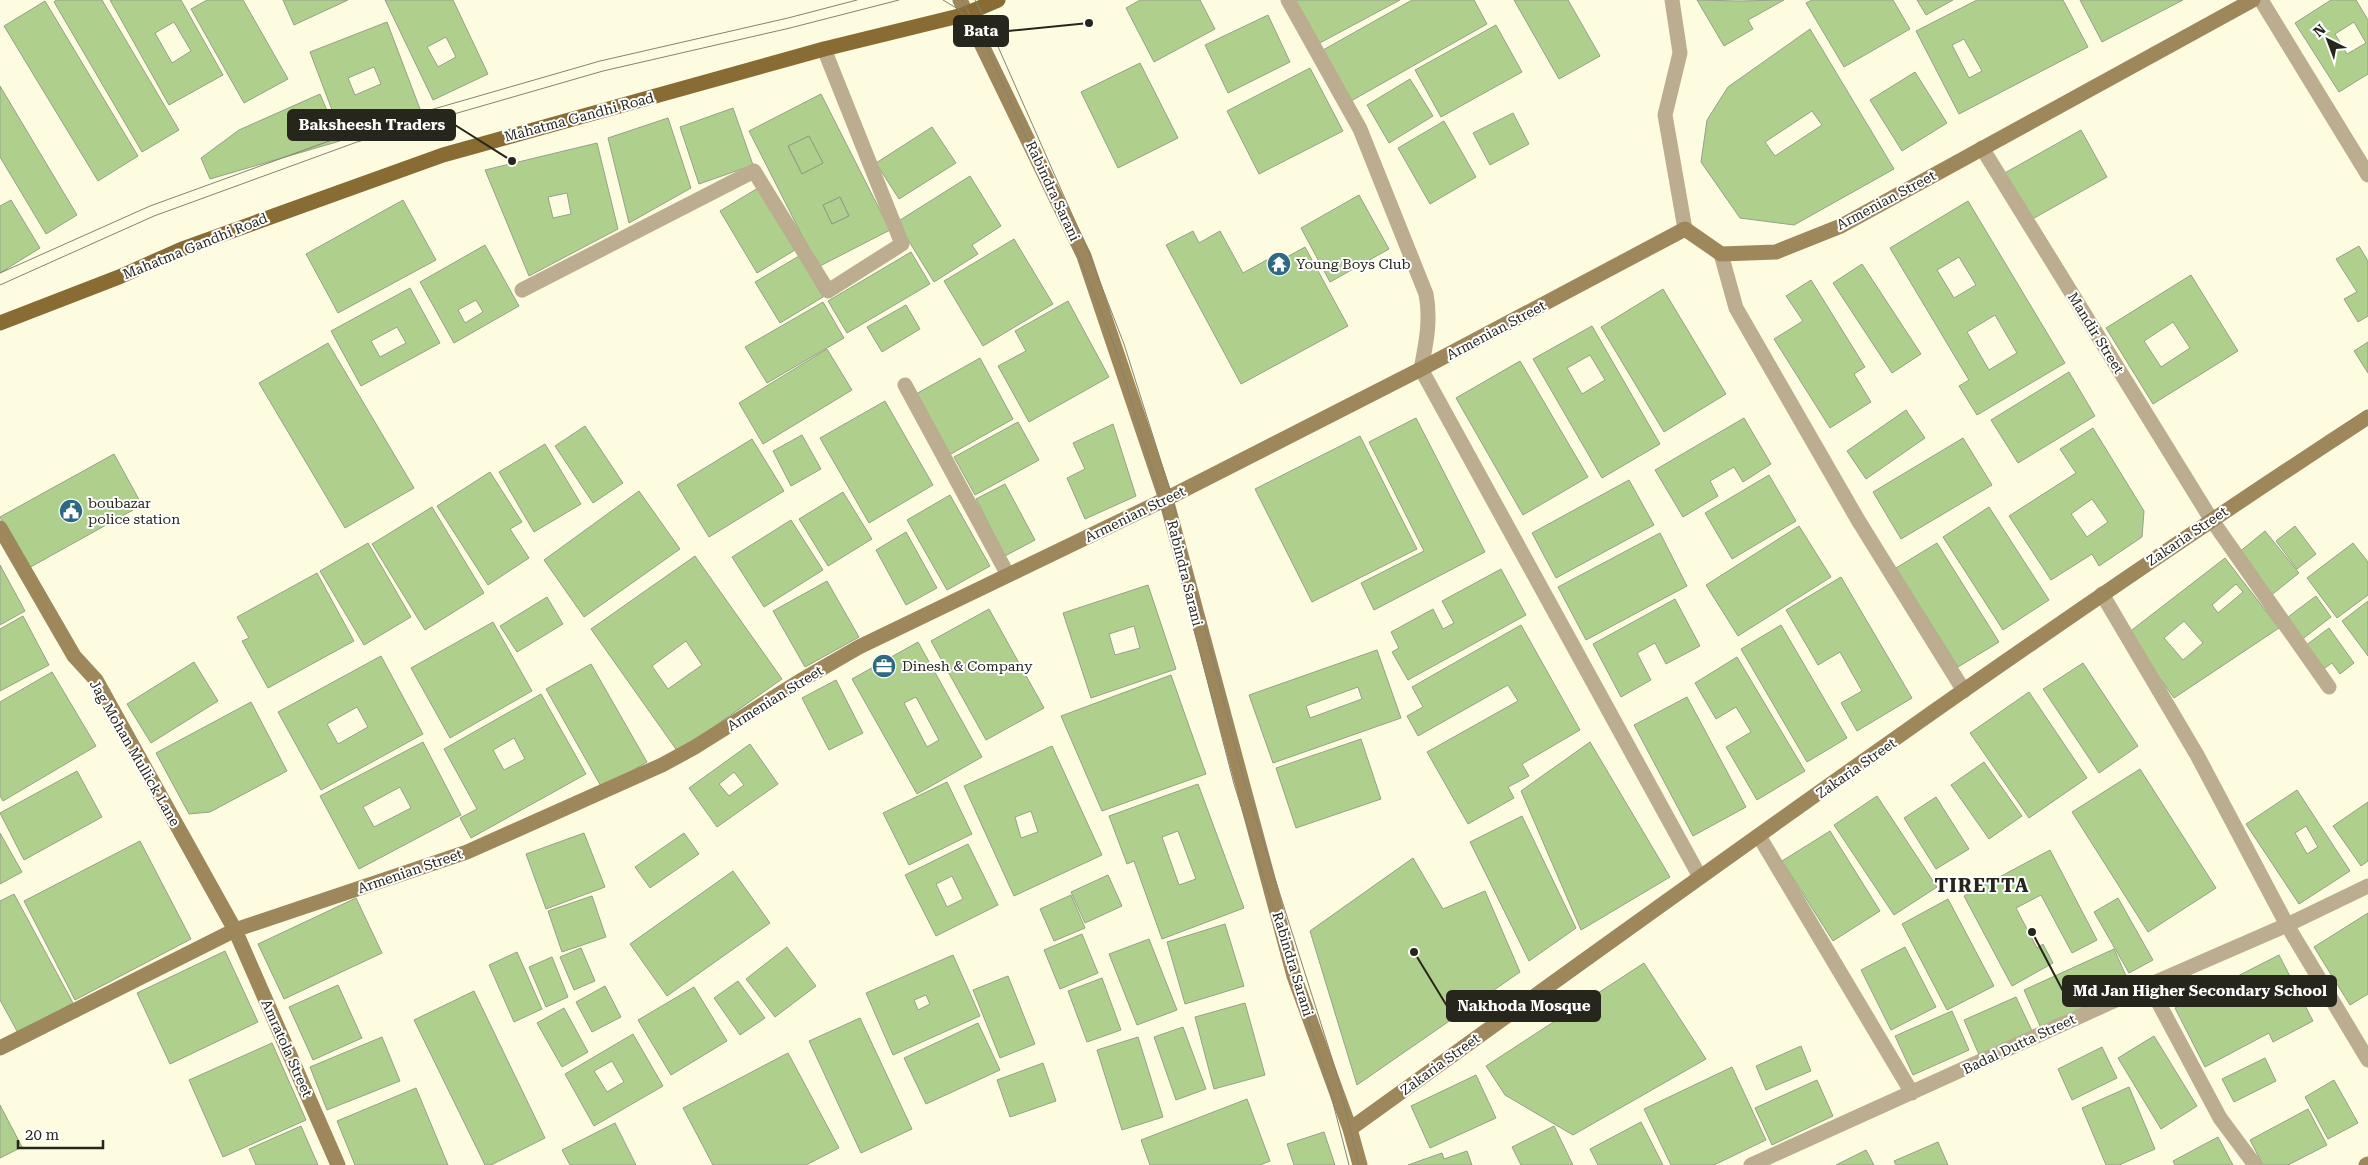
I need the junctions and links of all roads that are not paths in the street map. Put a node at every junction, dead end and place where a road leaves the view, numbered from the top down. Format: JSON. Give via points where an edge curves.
{"nodes":[{"id":1,"x":998,"y":0,"type":"edge"},
{"id":2,"x":1288,"y":0,"type":"edge"},
{"id":3,"x":1672,"y":0,"type":"edge"},
{"id":4,"x":2253,"y":0,"type":"edge"},
{"id":5,"x":2261,"y":0,"type":"edge"},
{"id":6,"x":964,"y":7,"type":"edge"},
{"id":7,"x":824,"y":49,"type":"junction"},
{"id":8,"x":1982,"y":148,"type":"junction"},
{"id":9,"x":2368,"y":175,"type":"edge"},
{"id":10,"x":1685,"y":229,"type":"junction"},
{"id":11,"x":1721,"y":254,"type":"junction"},
{"id":12,"x":522,"y":290,"type":"dead end"},
{"id":13,"x":0,"y":324,"type":"edge"},
{"id":14,"x":1421,"y":370,"type":"junction"},
{"id":15,"x":905,"y":384,"type":"dead end"},
{"id":16,"x":2368,"y":417,"type":"edge"},
{"id":17,"x":1166,"y":499,"type":"junction"},
{"id":18,"x":2211,"y":519,"type":"junction"},
{"id":19,"x":0,"y":528,"type":"edge"},
{"id":20,"x":1008,"y":575,"type":"junction"},
{"id":21,"x":2102,"y":594,"type":"junction"},
{"id":22,"x":2329,"y":687,"type":"dead end"},
{"id":23,"x":1964,"y":691,"type":"junction"},
{"id":24,"x":1759,"y":836,"type":"junction"},
{"id":25,"x":1700,"y":877,"type":"junction"},
{"id":26,"x":2368,"y":886,"type":"edge"},
{"id":27,"x":2287,"y":925,"type":"junction"},
{"id":28,"x":235,"y":930,"type":"junction"},
{"id":29,"x":2148,"y":985,"type":"junction"},
{"id":30,"x":0,"y":1048,"type":"edge"},
{"id":31,"x":2368,"y":1060,"type":"edge"},
{"id":32,"x":1912,"y":1094,"type":"junction"},
{"id":33,"x":1350,"y":1129,"type":"junction"},
{"id":34,"x":338,"y":1165,"type":"edge"},
{"id":35,"x":1360,"y":1165,"type":"edge"},
{"id":36,"x":1751,"y":1165,"type":"edge"},
{"id":37,"x":2255,"y":1165,"type":"edge"}],
"edges":[{"from":1,"to":6,"type":"main road","name":"Mahatma Gandhi Road"},
{"from":2,"to":14,"type":"street","via":[[1360,129],[1426,294],[1429,331]]},
{"from":3,"to":10,"type":"street","via":[[1680,53],[1665,115]]},
{"from":4,"to":8,"type":"street","name":"Armenian Street"},
{"from":5,"to":9,"type":"street"},
{"from":6,"to":7,"type":"main road","name":"Mahatma Gandhi Road"},
{"from":6,"to":17,"type":"street","name":"Rabindra Sarani","via":[[1084,256]]},
{"from":7,"to":12,"type":"street","via":[[902,244],[828,291],[754,171]]},
{"from":7,"to":13,"type":"main road","name":"Mahatma Gandhi Road","via":[[443,155],[190,246]]},
{"from":8,"to":11,"type":"street","name":"Armenian Street","via":[[1841,226],[1795,245],[1776,252]]},
{"from":8,"to":18,"type":"street","name":"Mandir Street"},
{"from":10,"to":11,"type":"street"},
{"from":10,"to":14,"type":"street","name":"Armenian Street"},
{"from":11,"to":23,"type":"street","via":[[1736,308],[1858,520]]},
{"from":14,"to":17,"type":"street","name":"Armenian Street"},
{"from":14,"to":25,"type":"street"},
{"from":15,"to":20,"type":"street"},
{"from":16,"to":18,"type":"street","name":"Zakaria Street"},
{"from":17,"to":20,"type":"street","name":"Armenian Street"},
{"from":17,"to":33,"type":"street","name":"Rabindra Sarani","via":[[1294,976]]},
{"from":18,"to":21,"type":"street","name":"Zakaria Street"},
{"from":18,"to":22,"type":"street","name":"Mandir Street"},
{"from":19,"to":28,"type":"street","name":"Jag Mohan Mullick Lane","via":[[74,656],[96,680]]},
{"from":20,"to":28,"type":"street","name":"Armenian Street","via":[[859,647],[662,765],[467,852]]},
{"from":21,"to":23,"type":"street","name":"Zakaria Street"},
{"from":21,"to":27,"type":"street","via":[[2197,755]]},
{"from":23,"to":24,"type":"street","name":"Zakaria Street"},
{"from":24,"to":25,"type":"street","name":"Zakaria Street"},
{"from":24,"to":32,"type":"street"},
{"from":25,"to":33,"type":"street","name":"Zakaria Street"},
{"from":26,"to":27,"type":"street","name":"Badal Dutta Street"},
{"from":27,"to":29,"type":"street","name":"Badal Dutta Street"},
{"from":27,"to":31,"type":"street"},
{"from":28,"to":30,"type":"street","name":"Armenian Street"},
{"from":28,"to":34,"type":"street","name":"Amratola Street"},
{"from":29,"to":32,"type":"street","name":"Badal Dutta Street"},
{"from":29,"to":37,"type":"street","via":[[2220,1118]]},
{"from":32,"to":36,"type":"street","name":"Badal Dutta Street"},
{"from":33,"to":35,"type":"street","name":"Rabindra Sarani"}]}
